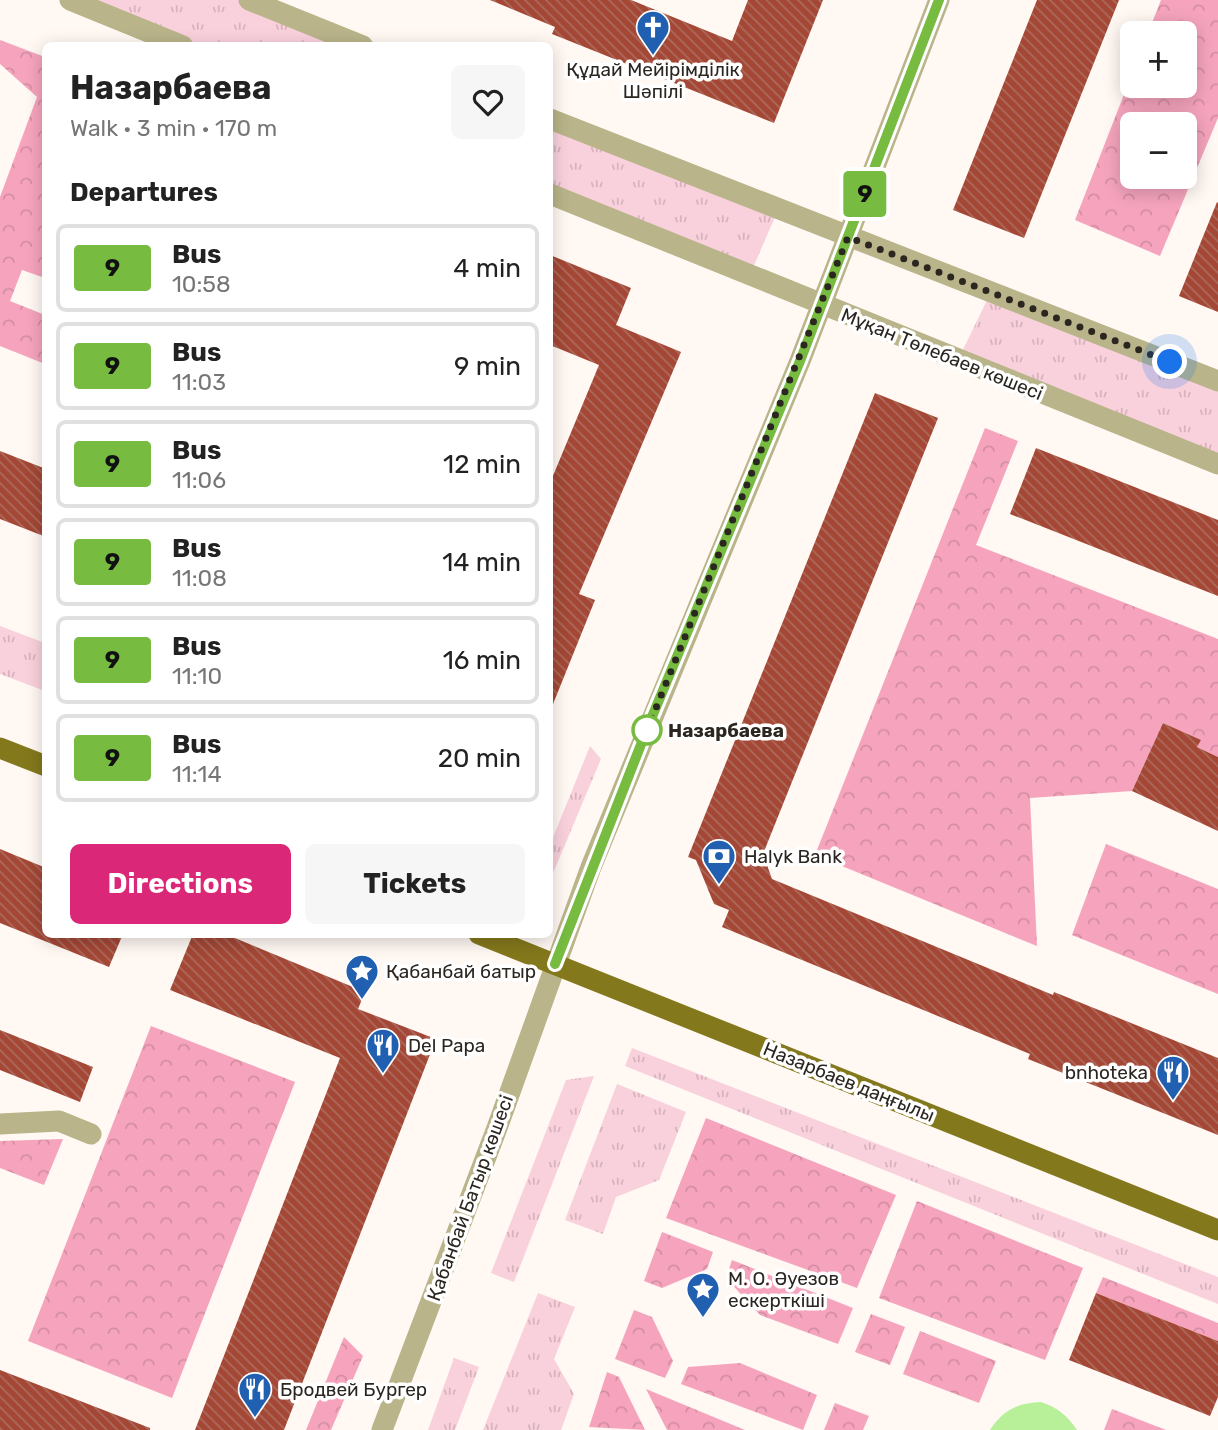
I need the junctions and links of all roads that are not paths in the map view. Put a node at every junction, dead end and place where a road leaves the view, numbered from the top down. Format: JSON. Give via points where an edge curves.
{"nodes":[{"id":1,"x":70,"y":0,"type":"edge"},
{"id":2,"x":248,"y":0,"type":"edge"},
{"id":3,"x":939,"y":0,"type":"edge"},
{"id":4,"x":173,"y":42,"type":"edge"},
{"id":5,"x":353,"y":42,"type":"edge"},
{"id":6,"x":553,"y":120,"type":"edge"},
{"id":7,"x":553,"y":195,"type":"edge"},
{"id":8,"x":848,"y":237,"type":"junction"},
{"id":9,"x":821,"y":305,"type":"junction"},
{"id":10,"x":1218,"y":381,"type":"edge"},
{"id":11,"x":1218,"y":464,"type":"edge"},
{"id":12,"x":0,"y":748,"type":"edge"},
{"id":13,"x":42,"y":764,"type":"edge"},
{"id":14,"x":489,"y":938,"type":"edge"},
{"id":15,"x":555,"y":964,"type":"junction"},
{"id":16,"x":0,"y":1124,"type":"edge"},
{"id":17,"x":91,"y":1134,"type":"dead end"},
{"id":18,"x":1218,"y":1230,"type":"edge"},
{"id":19,"x":382,"y":1430,"type":"edge"}],
"edges":[{"from":1,"to":4,"type":"street"},
{"from":2,"to":5,"type":"street"},
{"from":3,"to":8,"type":"street"},
{"from":6,"to":8,"type":"street"},
{"from":7,"to":9,"type":"street","name":"Мұқан Төлебаев көшесі"},
{"from":8,"to":9,"type":"street"},
{"from":8,"to":10,"type":"street"},
{"from":9,"to":11,"type":"street","name":"Мұқан Төлебаев көшесі"},
{"from":9,"to":15,"type":"street"},
{"from":12,"to":13,"type":"main road"},
{"from":14,"to":15,"type":"main road","name":"Назарбаев даңғылы"},
{"from":15,"to":18,"type":"main road","name":"Назарбаев даңғылы"},
{"from":15,"to":19,"type":"street","name":"Қабанбай Батыр көшесі"},
{"from":16,"to":17,"type":"street","via":[[59,1121]]}]}
